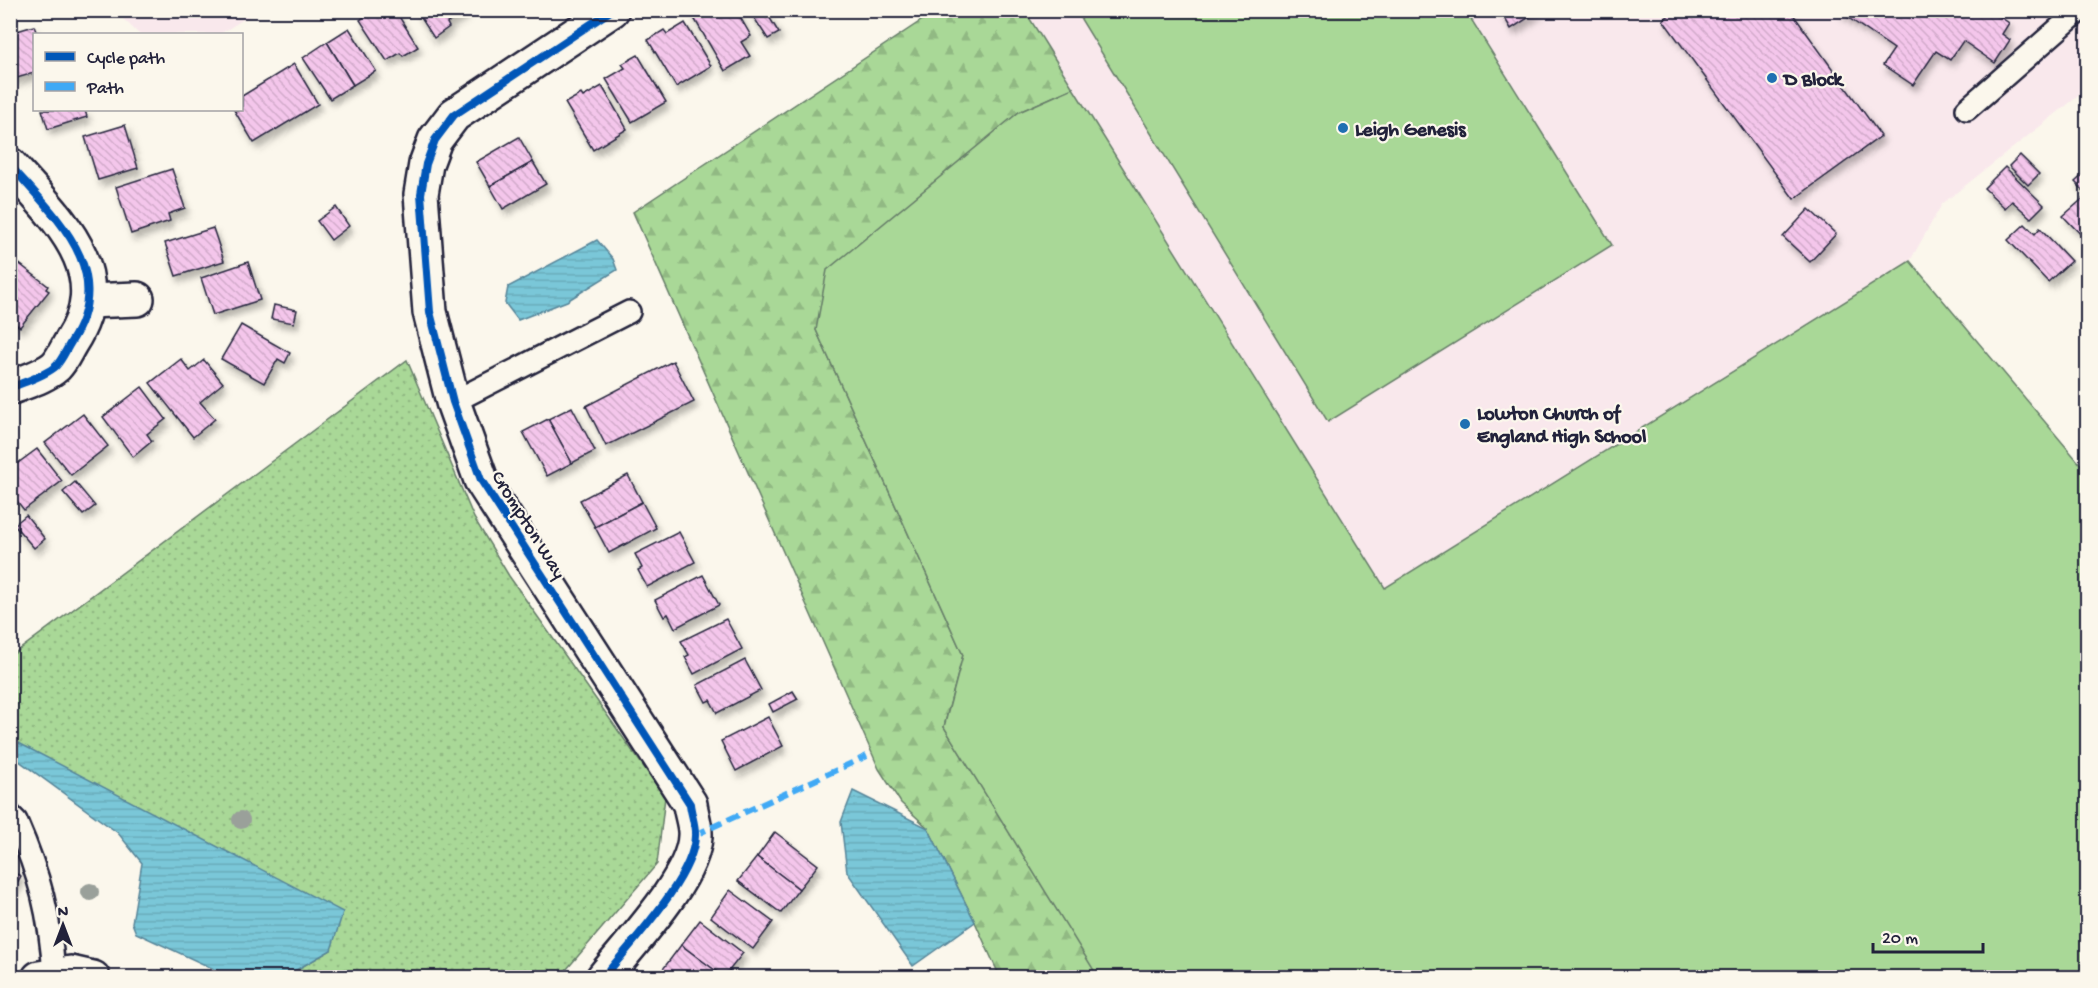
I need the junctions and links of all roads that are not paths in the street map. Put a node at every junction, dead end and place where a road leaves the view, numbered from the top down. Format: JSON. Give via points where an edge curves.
{"nodes":[{"id":1,"x":612,"y":10,"type":"edge"},
{"id":2,"x":2080,"y":10,"type":"edge"},
{"id":3,"x":1968,"y":109,"type":"dead end"},
{"id":4,"x":10,"y":165,"type":"edge"},
{"id":5,"x":136,"y":299,"type":"dead end"},
{"id":6,"x":88,"y":302,"type":"junction"},
{"id":7,"x":629,"y":312,"type":"dead end"},
{"id":8,"x":10,"y":388,"type":"edge"},
{"id":9,"x":453,"y":402,"type":"junction"},
{"id":10,"x":10,"y":815,"type":"edge"},
{"id":11,"x":47,"y":976,"type":"edge"},
{"id":12,"x":93,"y":978,"type":"edge"},
{"id":13,"x":603,"y":978,"type":"edge"}],
"edges":[{"from":1,"to":9,"type":"street","name":"Crompton Way","via":[[454,115],[435,140],[421,194],[430,312]]},
{"from":2,"to":3,"type":"lane"},
{"from":4,"to":6,"type":"street","via":[[72,238],[87,277]]},
{"from":5,"to":6,"type":"street"},
{"from":6,"to":8,"type":"street","via":[[82,325],[55,366]]},
{"from":7,"to":9,"type":"lane"},
{"from":9,"to":13,"type":"street","name":"Crompton Way","via":[[481,480],[690,804],[695,836],[689,863],[674,889]]},
{"from":10,"to":11,"type":"lane","via":[[40,878],[51,932]]},
{"from":11,"to":12,"type":"street","via":[[71,973]]}]}
